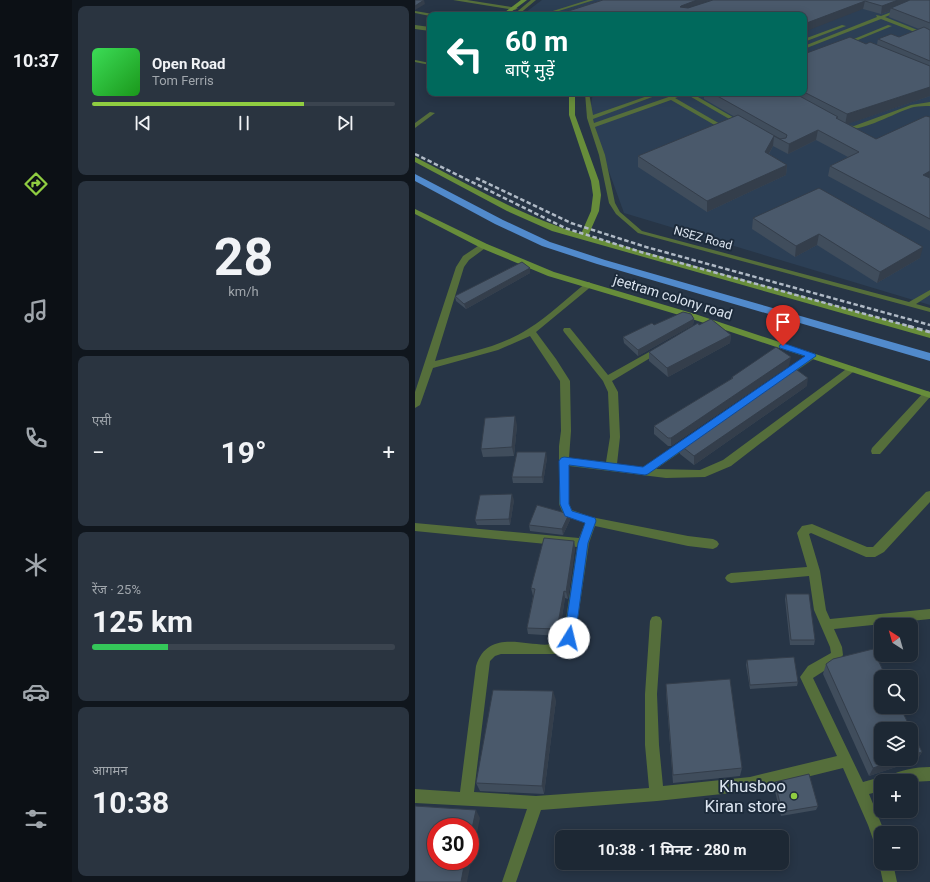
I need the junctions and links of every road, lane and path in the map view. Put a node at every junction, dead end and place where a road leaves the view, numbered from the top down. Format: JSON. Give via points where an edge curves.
{"nodes":[{"id":1,"x":459,"y":0,"type":"edge"},
{"id":2,"x":524,"y":0,"type":"edge"},
{"id":3,"x":534,"y":0,"type":"edge"},
{"id":4,"x":593,"y":0,"type":"edge"},
{"id":5,"x":515,"y":8,"type":"junction"},
{"id":6,"x":415,"y":12,"type":"edge"},
{"id":7,"x":509,"y":12,"type":"edge"},
{"id":8,"x":519,"y":12,"type":"edge"},
{"id":9,"x":552,"y":12,"type":"edge"},
{"id":10,"x":427,"y":14,"type":"edge"},
{"id":11,"x":874,"y":17,"type":"junction"},
{"id":12,"x":881,"y":17,"type":"junction"},
{"id":13,"x":890,"y":26,"type":"junction"},
{"id":14,"x":415,"y":27,"type":"edge"},
{"id":15,"x":427,"y":29,"type":"edge"},
{"id":16,"x":831,"y":32,"type":"junction"},
{"id":17,"x":834,"y":37,"type":"junction"},
{"id":18,"x":930,"y":37,"type":"edge"},
{"id":19,"x":807,"y":40,"type":"edge"},
{"id":20,"x":930,"y":42,"type":"edge"},
{"id":21,"x":849,"y":43,"type":"junction"},
{"id":22,"x":856,"y":46,"type":"edge"},
{"id":23,"x":807,"y":47,"type":"edge"},
{"id":24,"x":415,"y":61,"type":"edge"},
{"id":25,"x":427,"y":63,"type":"edge"},
{"id":26,"x":572,"y":96,"type":"edge"},
{"id":27,"x":587,"y":96,"type":"edge"},
{"id":28,"x":652,"y":96,"type":"edge"},
{"id":29,"x":677,"y":96,"type":"edge"},
{"id":30,"x":691,"y":96,"type":"edge"},
{"id":31,"x":671,"y":98,"type":"junction"},
{"id":32,"x":930,"y":104,"type":"edge"},
{"id":33,"x":432,"y":113,"type":"dead end"},
{"id":34,"x":590,"y":118,"type":"junction"},
{"id":35,"x":837,"y":123,"type":"edge"},
{"id":36,"x":415,"y":126,"type":"edge"},
{"id":37,"x":592,"y":126,"type":"junction"},
{"id":38,"x":720,"y":126,"type":"edge"},
{"id":39,"x":748,"y":128,"type":"edge"},
{"id":40,"x":415,"y":159,"type":"edge"},
{"id":41,"x":415,"y":211,"type":"edge"},
{"id":42,"x":583,"y":238,"type":"junction"},
{"id":43,"x":485,"y":246,"type":"junction"},
{"id":44,"x":589,"y":285,"type":"junction"},
{"id":45,"x":930,"y":292,"type":"edge"},
{"id":46,"x":911,"y":304,"type":"junction"},
{"id":47,"x":930,"y":310,"type":"edge"},
{"id":48,"x":709,"y":322,"type":"junction"},
{"id":49,"x":696,"y":329,"type":"edge"},
{"id":50,"x":567,"y":330,"type":"dead end"},
{"id":51,"x":531,"y":331,"type":"junction"},
{"id":52,"x":930,"y":335,"type":"edge"},
{"id":53,"x":668,"y":345,"type":"edge"},
{"id":54,"x":812,"y":356,"type":"junction"},
{"id":55,"x":429,"y":366,"type":"junction"},
{"id":56,"x":852,"y":369,"type":"junction"},
{"id":57,"x":607,"y":380,"type":"junction"},
{"id":58,"x":773,"y":382,"type":"edge"},
{"id":59,"x":929,"y":394,"type":"edge"},
{"id":60,"x":415,"y":405,"type":"edge"},
{"id":61,"x":696,"y":436,"type":"edge"},
{"id":62,"x":875,"y":451,"type":"dead end"},
{"id":63,"x":564,"y":461,"type":"junction"},
{"id":64,"x":611,"y":467,"type":"junction"},
{"id":65,"x":645,"y":471,"type":"junction"},
{"id":66,"x":930,"y":495,"type":"edge"},
{"id":67,"x":591,"y":521,"type":"junction"},
{"id":68,"x":415,"y":527,"type":"edge"},
{"id":69,"x":583,"y":543,"type":"junction"},
{"id":70,"x":713,"y":544,"type":"dead end"},
{"id":71,"x":814,"y":571,"type":"junction"},
{"id":72,"x":731,"y":578,"type":"dead end"},
{"id":73,"x":930,"y":614,"type":"edge"},
{"id":74,"x":656,"y":621,"type":"dead end"},
{"id":75,"x":826,"y":625,"type":"junction"},
{"id":76,"x":845,"y":761,"type":"junction"},
{"id":77,"x":918,"y":774,"type":"edge"},
{"id":78,"x":930,"y":774,"type":"edge"},
{"id":79,"x":874,"y":786,"type":"edge"},
{"id":80,"x":860,"y":790,"type":"junction"},
{"id":81,"x":657,"y":794,"type":"junction"},
{"id":82,"x":415,"y":796,"type":"edge"},
{"id":83,"x":465,"y":800,"type":"junction"},
{"id":84,"x":536,"y":803,"type":"junction"},
{"id":85,"x":876,"y":826,"type":"edge"},
{"id":86,"x":887,"y":870,"type":"edge"},
{"id":87,"x":509,"y":882,"type":"edge"},
{"id":88,"x":890,"y":882,"type":"edge"}],
"edges":[{"from":1,"to":5,"type":"street"},
{"from":2,"to":5,"type":"street"},
{"from":3,"to":8,"type":"lane"},
{"from":4,"to":9,"type":"lane"},
{"from":5,"to":7,"type":"street"},
{"from":6,"to":10,"type":"lane"},
{"from":11,"to":12,"type":"lane"},
{"from":11,"to":12,"type":"lane","via":[[901,7]]},
{"from":11,"to":13,"type":"lane"},
{"from":11,"to":16,"type":"lane"},
{"from":11,"to":17,"type":"lane"},
{"from":12,"to":18,"type":"lane"},
{"from":13,"to":20,"type":"lane"},
{"from":13,"to":21,"type":"lane"},
{"from":14,"to":15,"type":"street"},
{"from":16,"to":17,"type":"lane"},
{"from":16,"to":19,"type":"lane"},
{"from":17,"to":21,"type":"lane"},
{"from":17,"to":23,"type":"lane"},
{"from":21,"to":22,"type":"lane"},
{"from":24,"to":25,"type":"lane"},
{"from":26,"to":42,"type":"street","via":[[572,115],[595,181],[597,195],[595,211]]},
{"from":27,"to":34,"type":"lane","name":"NSEZ Road"},
{"from":28,"to":34,"type":"lane"},
{"from":29,"to":31,"type":"lane"},
{"from":30,"to":39,"type":"lane"},
{"from":31,"to":37,"type":"lane"},
{"from":31,"to":38,"type":"lane"},
{"from":32,"to":35,"type":"lane","via":[[913,106],[855,128],[847,128]]},
{"from":33,"to":36,"type":"lane"},
{"from":34,"to":37,"type":"lane","name":"NSEZ Road"},
{"from":37,"to":46,"type":"lane","name":"NSEZ Road","via":[[602,155],[612,203],[618,213],[640,232]]},
{"from":40,"to":42,"type":"street","via":[[510,209]]},
{"from":41,"to":43,"type":"street","name":"jeetram colony road"},
{"from":42,"to":52,"type":"street"},
{"from":43,"to":44,"type":"street","name":"jeetram colony road","via":[[551,274]]},
{"from":43,"to":55,"type":"street","via":[[466,258],[460,266]]},
{"from":44,"to":48,"type":"street","name":"jeetram colony road"},
{"from":44,"to":51,"type":"street"},
{"from":45,"to":46,"type":"lane"},
{"from":46,"to":47,"type":"lane","name":"NSEZ Road"},
{"from":48,"to":49,"type":"street"},
{"from":48,"to":54,"type":"street","name":"jeetram colony road"},
{"from":50,"to":57,"type":"street"},
{"from":51,"to":55,"type":"street","via":[[500,345]]},
{"from":51,"to":63,"type":"street","via":[[565,381]]},
{"from":53,"to":57,"type":"street"},
{"from":54,"to":56,"type":"street","name":"jeetram colony road"},
{"from":54,"to":58,"type":"street"},
{"from":55,"to":60,"type":"street"},
{"from":56,"to":59,"type":"street","name":"jeetram colony road"},
{"from":56,"to":65,"type":"street","via":[[727,464],[701,474]]},
{"from":57,"to":64,"type":"street","via":[[613,392],[615,437]]},
{"from":59,"to":62,"type":"street"},
{"from":61,"to":65,"type":"street"},
{"from":63,"to":64,"type":"street"},
{"from":63,"to":67,"type":"street","via":[[565,504],[568,513]]},
{"from":64,"to":65,"type":"street"},
{"from":66,"to":71,"type":"street","via":[[875,552],[866,552],[812,528],[806,529],[803,533]]},
{"from":67,"to":69,"type":"street"},
{"from":67,"to":70,"type":"street"},
{"from":68,"to":69,"type":"street"},
{"from":69,"to":83,"type":"street","via":[[569,638],[564,645],[555,649],[503,649],[485,657]]},
{"from":71,"to":72,"type":"street"},
{"from":71,"to":75,"type":"street","via":[[820,610]]},
{"from":73,"to":75,"type":"street","via":[[909,614]]},
{"from":74,"to":81,"type":"street","via":[[651,694],[652,745]]},
{"from":75,"to":76,"type":"street","via":[[837,655],[810,672],[807,677]]},
{"from":76,"to":80,"type":"street"},
{"from":76,"to":81,"type":"street","via":[[750,784]]},
{"from":77,"to":78,"type":"street"},
{"from":79,"to":80,"type":"street"},
{"from":80,"to":85,"type":"street"},
{"from":81,"to":84,"type":"street"},
{"from":82,"to":83,"type":"street"},
{"from":83,"to":84,"type":"street"},
{"from":84,"to":87,"type":"street"},
{"from":86,"to":88,"type":"street"}]}
